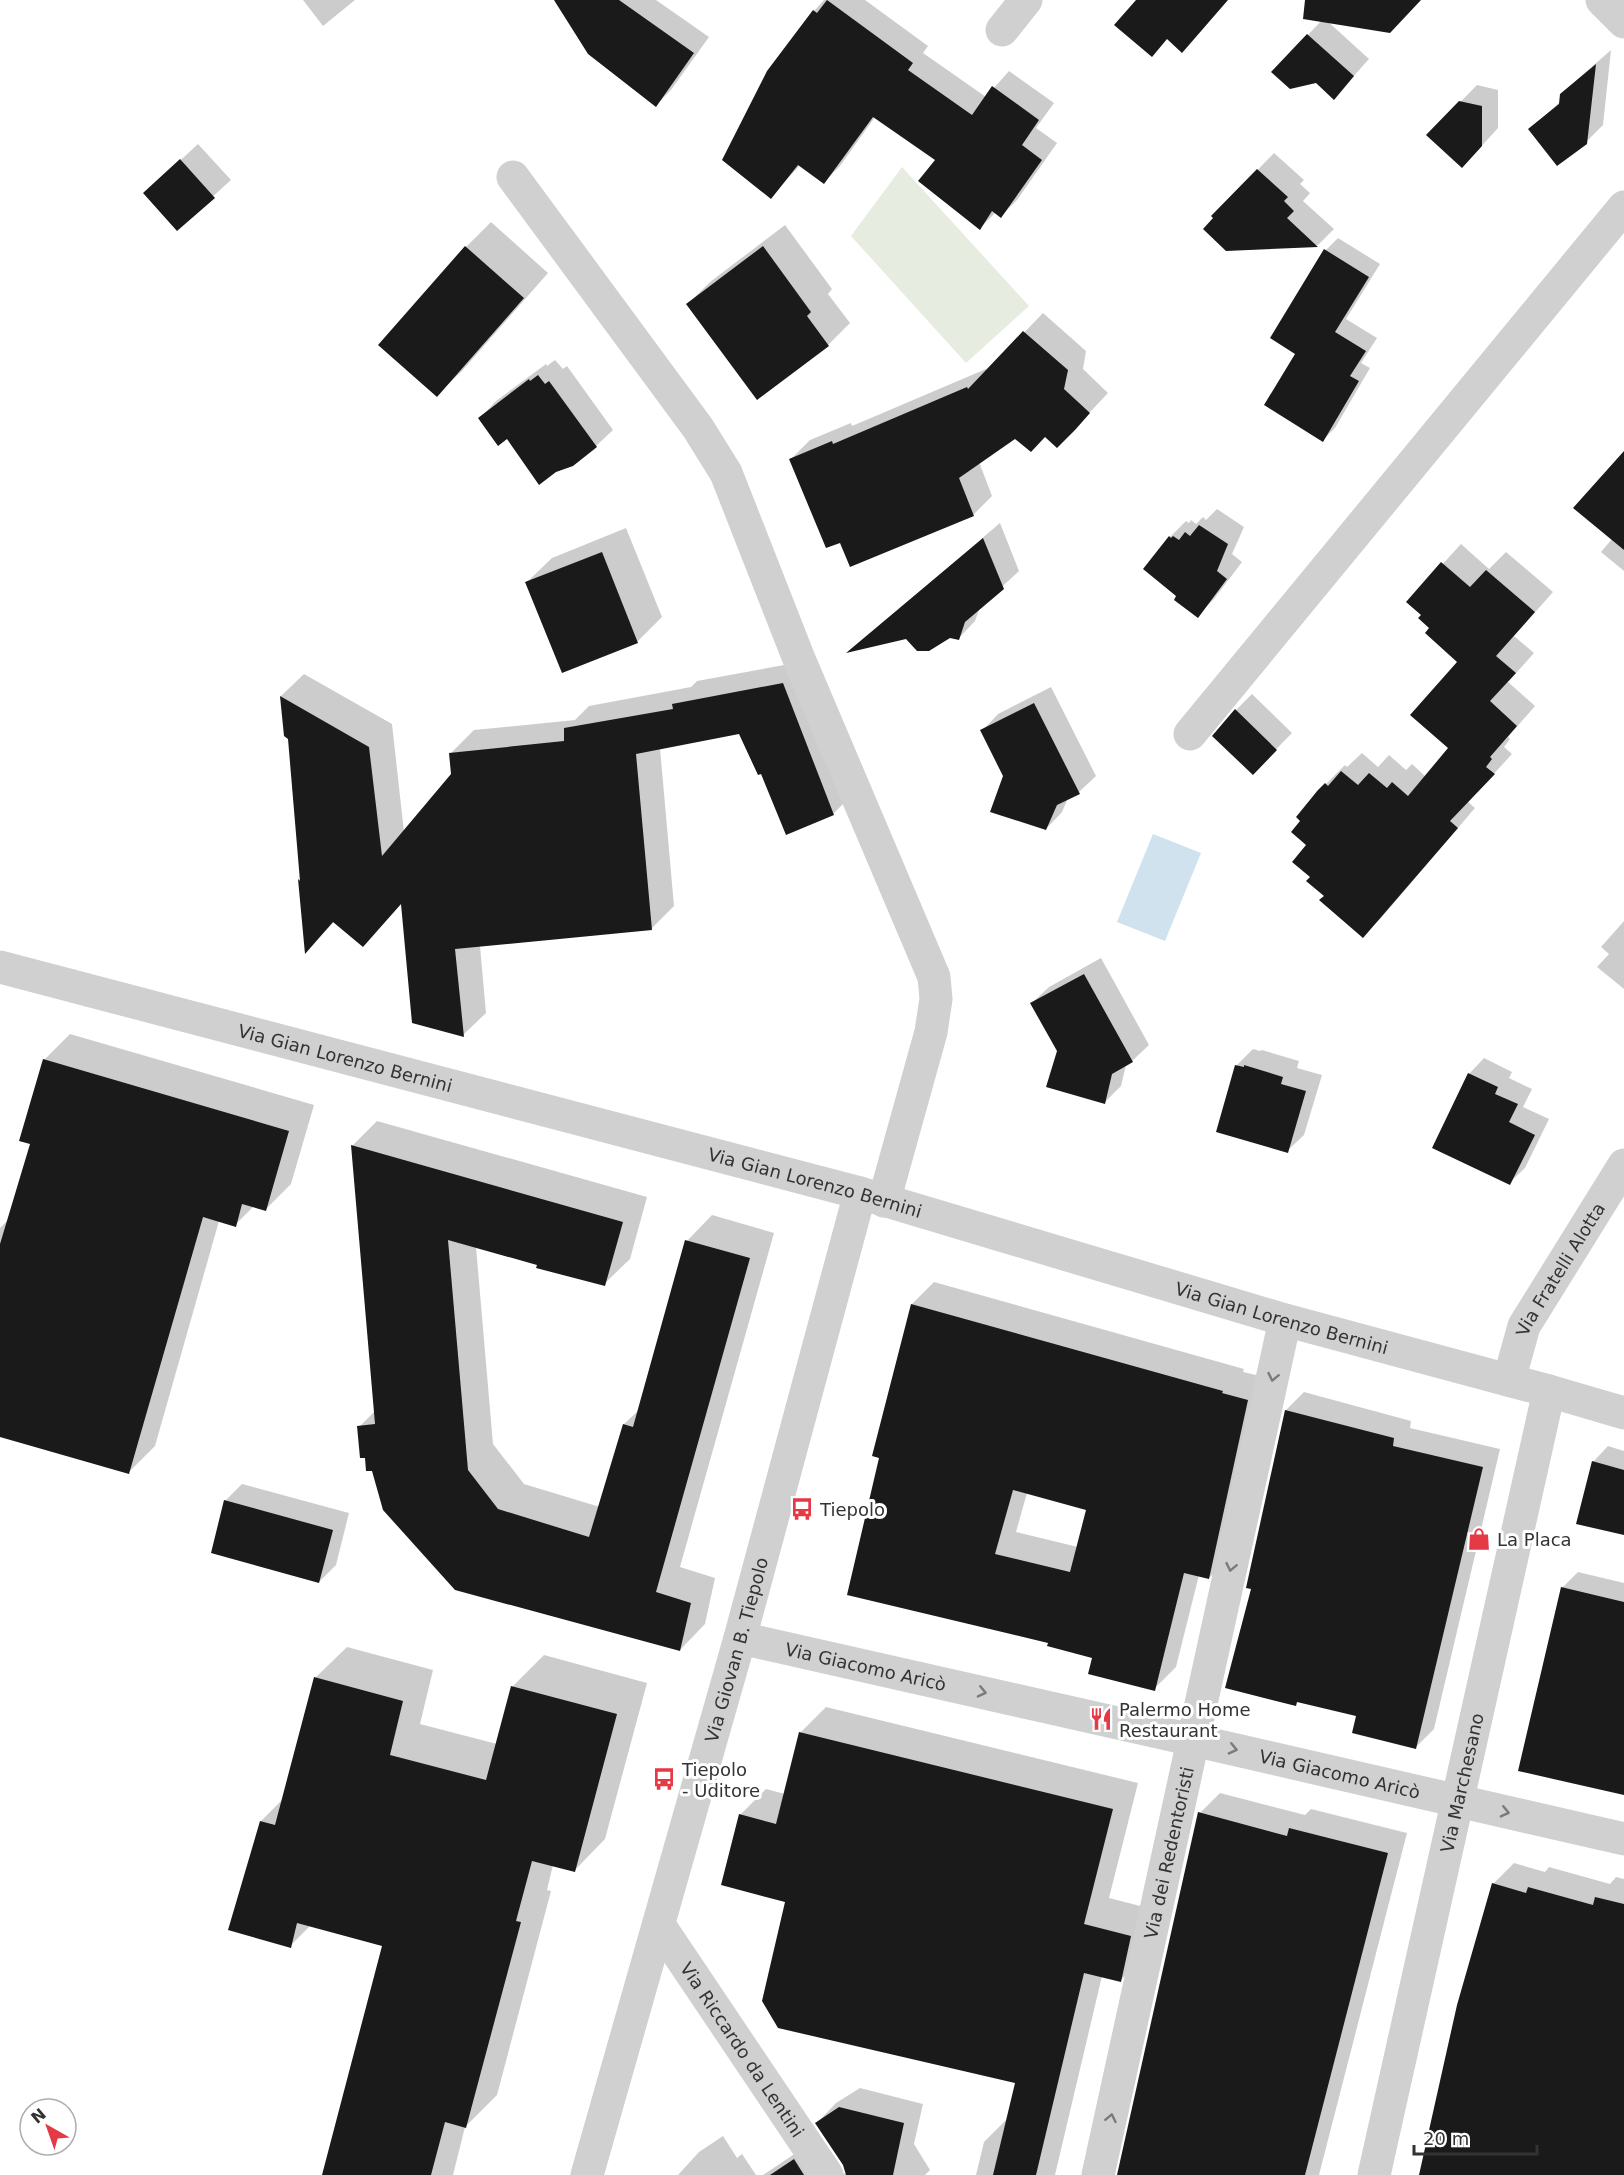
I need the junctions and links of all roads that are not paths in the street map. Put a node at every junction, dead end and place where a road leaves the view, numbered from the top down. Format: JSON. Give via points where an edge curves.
{"nodes":[{"id":1,"x":1026,"y":0,"type":"edge"},
{"id":2,"x":1602,"y":0,"type":"edge"},
{"id":3,"x":1624,"y":22,"type":"edge"},
{"id":4,"x":1002,"y":30,"type":"dead end"},
{"id":5,"x":513,"y":177,"type":"dead end"},
{"id":6,"x":1624,"y":207,"type":"edge"},
{"id":7,"x":1190,"y":734,"type":"dead end"},
{"id":8,"x":0,"y":967,"type":"edge"},
{"id":9,"x":1624,"y":1165,"type":"edge"},
{"id":10,"x":872,"y":1197,"type":"junction"},
{"id":11,"x":1286,"y":1320,"type":"junction"},
{"id":12,"x":1509,"y":1380,"type":"junction"},
{"id":13,"x":1550,"y":1391,"type":"junction"},
{"id":14,"x":1624,"y":1413,"type":"edge"},
{"id":15,"x":740,"y":1638,"type":"junction"},
{"id":16,"x":1193,"y":1740,"type":"junction"},
{"id":17,"x":1457,"y":1802,"type":"junction"},
{"id":18,"x":1624,"y":1839,"type":"edge"},
{"id":19,"x":658,"y":1925,"type":"junction"},
{"id":20,"x":587,"y":2175,"type":"edge"},
{"id":21,"x":827,"y":2175,"type":"edge"},
{"id":22,"x":1098,"y":2175,"type":"edge"},
{"id":23,"x":1374,"y":2175,"type":"edge"}],
"edges":[{"from":1,"to":4,"type":"street"},
{"from":2,"to":3,"type":"street"},
{"from":5,"to":10,"type":"street","name":"Via Giovan B. Tiepolo","via":[[698,428],[726,473],[799,660],[934,977],[936,999],[930,1032]]},
{"from":6,"to":7,"type":"street"},
{"from":8,"to":10,"type":"street","name":"Via Gian Lorenzo Bernini"},
{"from":9,"to":12,"type":"street","name":"Via Fratelli Alotta","via":[[1524,1326]]},
{"from":10,"to":11,"type":"street","name":"Via Gian Lorenzo Bernini"},
{"from":10,"to":15,"type":"street","name":"Via Giovan B. Tiepolo"},
{"from":11,"to":12,"type":"street","name":"Via Gian Lorenzo Bernini"},
{"from":11,"to":16,"type":"street","name":"Via dei Redentoristi","one_way":true},
{"from":12,"to":13,"type":"street","name":"Via Gian Lorenzo Bernini"},
{"from":13,"to":14,"type":"street","name":"Via Gian Lorenzo Bernini"},
{"from":13,"to":17,"type":"street","name":"Via Marchesano"},
{"from":15,"to":16,"type":"street","name":"Via Giacomo Aricò","one_way":true},
{"from":15,"to":19,"type":"street","name":"Via Giovan B. Tiepolo"},
{"from":16,"to":17,"type":"street","name":"Via Giacomo Aricò","one_way":true},
{"from":22,"to":16,"type":"street","name":"Via dei Redentoristi","one_way":true},
{"from":17,"to":18,"type":"street","name":"Via Giacomo Aricò","one_way":true},
{"from":17,"to":23,"type":"street","name":"Via Marchesano"},
{"from":19,"to":20,"type":"street","name":"Via Giovan B. Tiepolo"},
{"from":19,"to":21,"type":"street","name":"Via Riccardo da Lentini"}]}
